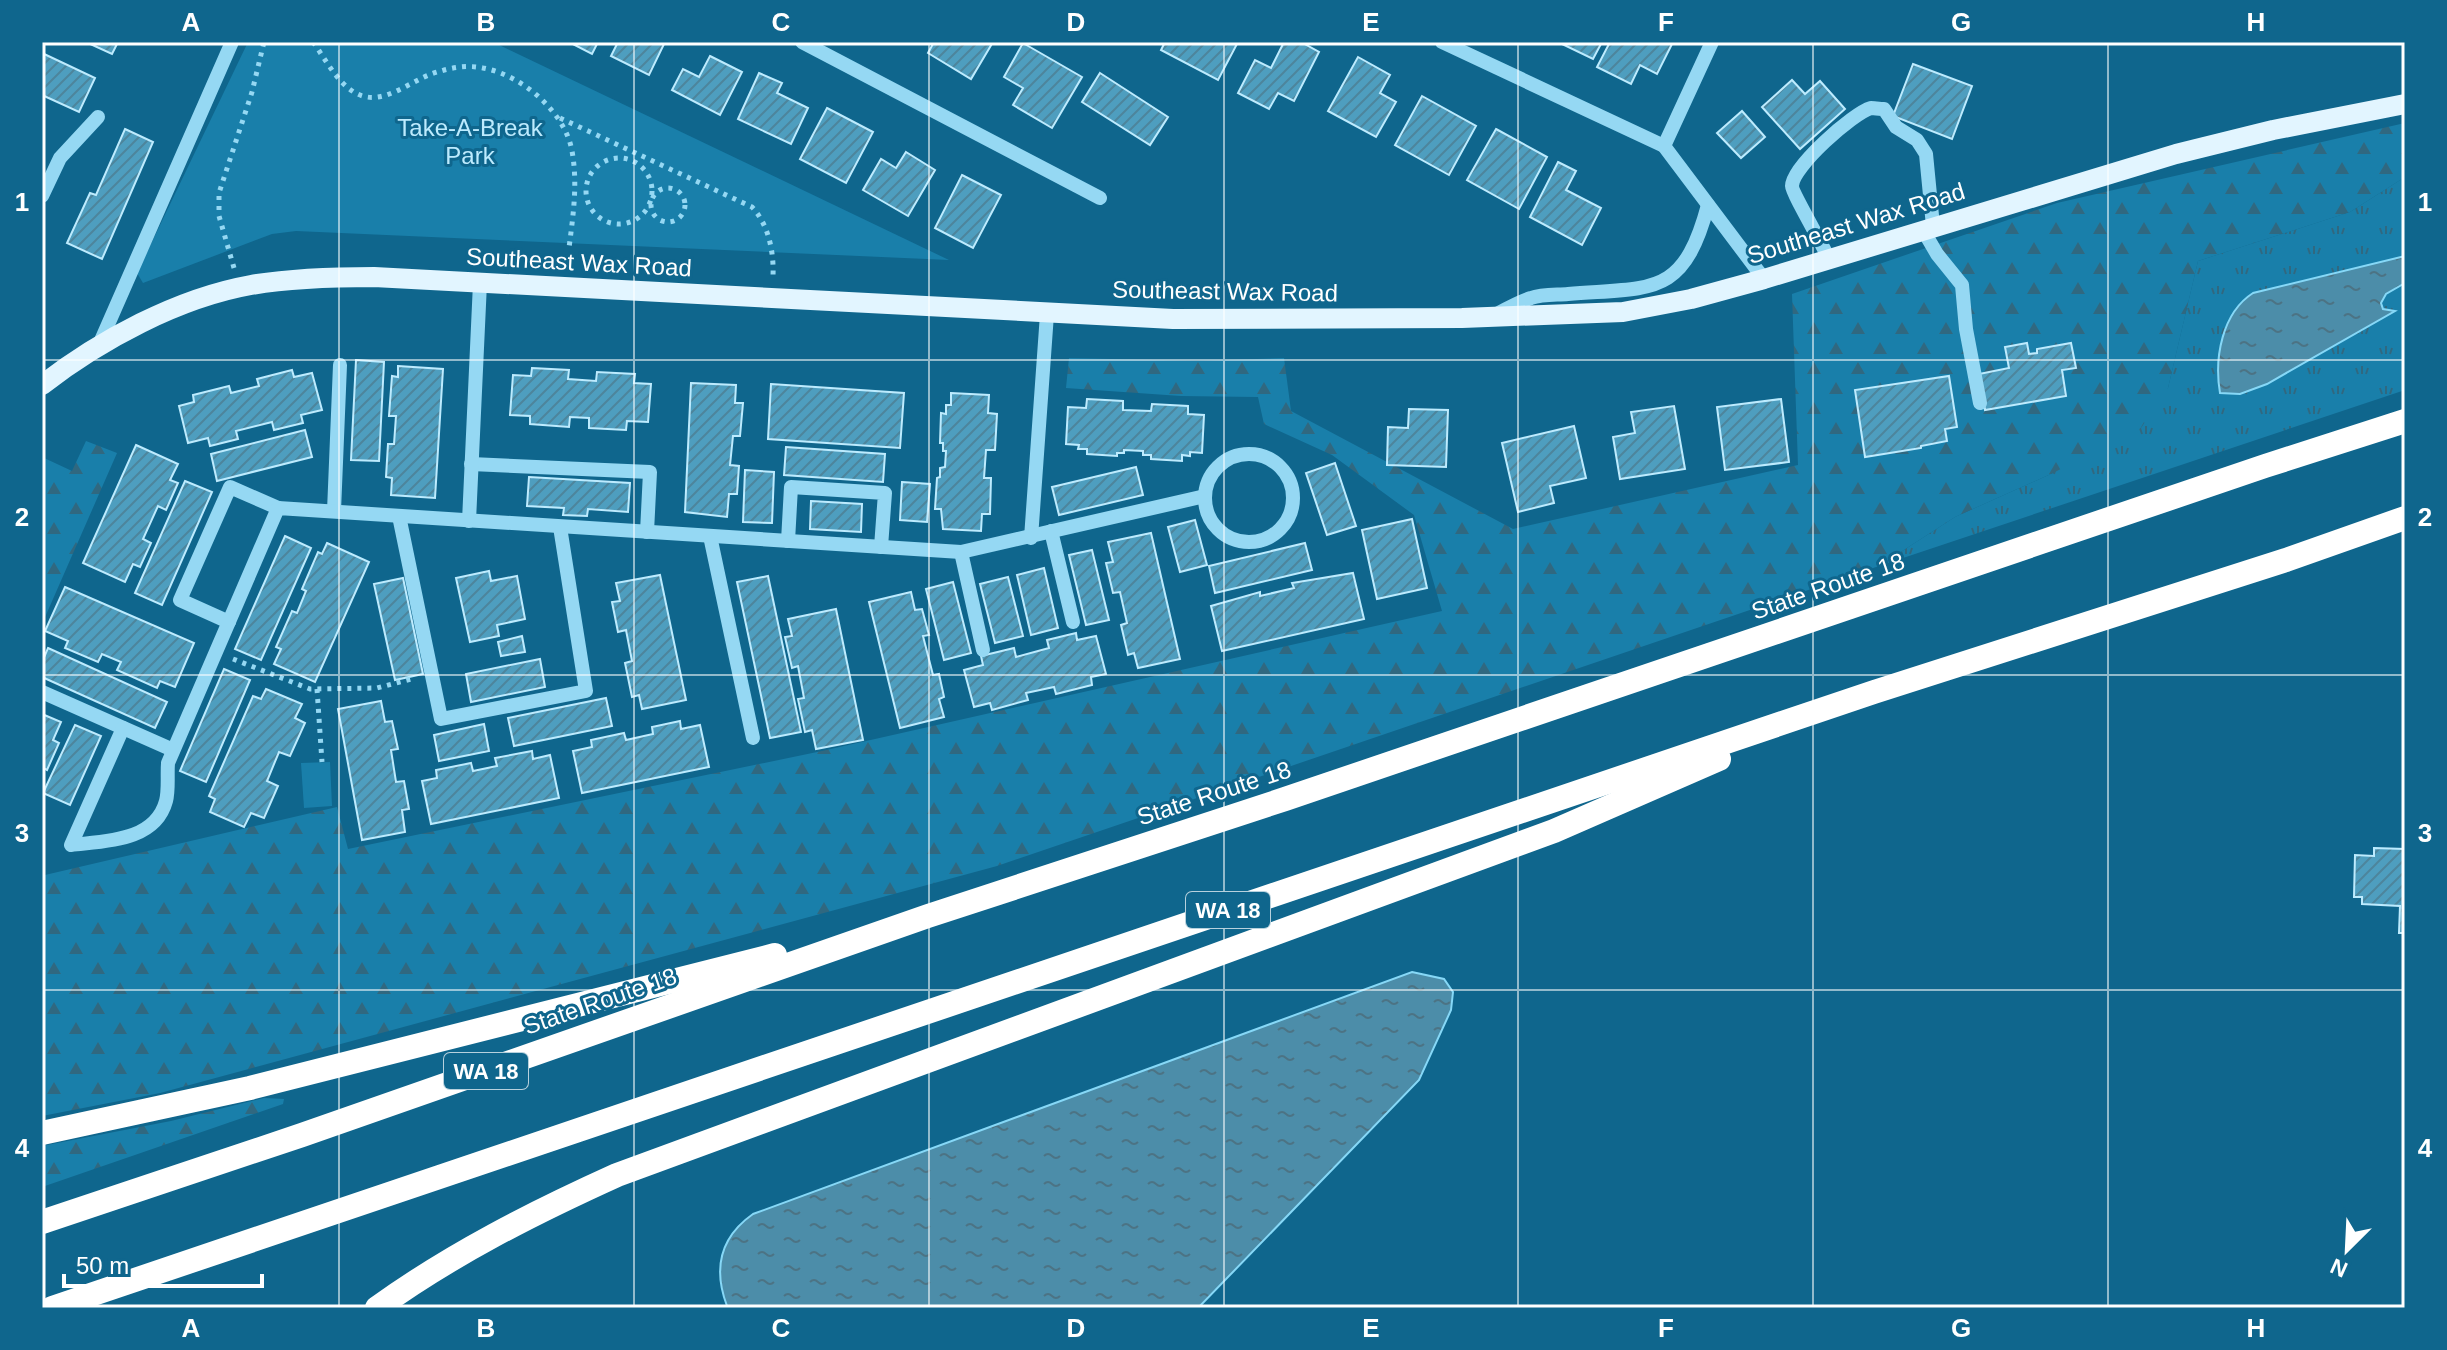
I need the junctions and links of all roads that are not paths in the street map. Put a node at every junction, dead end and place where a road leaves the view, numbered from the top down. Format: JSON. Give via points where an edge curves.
{"nodes":[{"id":1,"x":232,"y":42,"type":"edge"},
{"id":2,"x":802,"y":42,"type":"edge"},
{"id":3,"x":1442,"y":42,"type":"edge"},
{"id":4,"x":1712,"y":42,"type":"edge"},
{"id":5,"x":2405,"y":104,"type":"edge"},
{"id":6,"x":98,"y":117,"type":"dead end"},
{"id":7,"x":1664,"y":146,"type":"junction"},
{"id":8,"x":42,"y":196,"type":"edge"},
{"id":9,"x":1100,"y":198,"type":"dead end"},
{"id":10,"x":1708,"y":205,"type":"junction"},
{"id":11,"x":1928,"y":228,"type":"junction"},
{"id":12,"x":1829,"y":259,"type":"junction"},
{"id":13,"x":1764,"y":279,"type":"junction"},
{"id":14,"x":480,"y":283,"type":"junction"},
{"id":15,"x":1047,"y":314,"type":"junction"},
{"id":16,"x":1489,"y":317,"type":"junction"},
{"id":17,"x":99,"y":345,"type":"junction"},
{"id":18,"x":340,"y":365,"type":"dead end"},
{"id":19,"x":42,"y":385,"type":"edge"},
{"id":20,"x":1980,"y":403,"type":"dead end"},
{"id":21,"x":2405,"y":421,"type":"edge"},
{"id":22,"x":471,"y":464,"type":"junction"},
{"id":23,"x":1205,"y":496,"type":"junction"},
{"id":24,"x":278,"y":508,"type":"junction"},
{"id":25,"x":334,"y":511,"type":"junction"},
{"id":26,"x":399,"y":516,"type":"junction"},
{"id":27,"x":2405,"y":518,"type":"edge"},
{"id":28,"x":469,"y":521,"type":"junction"},
{"id":29,"x":560,"y":527,"type":"junction"},
{"id":30,"x":1051,"y":531,"type":"junction"},
{"id":31,"x":647,"y":532,"type":"junction"},
{"id":32,"x":710,"y":536,"type":"junction"},
{"id":33,"x":1031,"y":538,"type":"junction"},
{"id":34,"x":788,"y":541,"type":"junction"},
{"id":35,"x":881,"y":547,"type":"junction"},
{"id":36,"x":961,"y":552,"type":"junction"},
{"id":37,"x":229,"y":622,"type":"junction"},
{"id":38,"x":1073,"y":622,"type":"dead end"},
{"id":39,"x":983,"y":650,"type":"dead end"},
{"id":40,"x":42,"y":692,"type":"edge"},
{"id":41,"x":1874,"y":692,"type":"junction"},
{"id":42,"x":123,"y":728,"type":"junction"},
{"id":43,"x":753,"y":738,"type":"dead end"},
{"id":44,"x":173,"y":750,"type":"junction"},
{"id":45,"x":928,"y":916,"type":"junction"},
{"id":46,"x":42,"y":1133,"type":"edge"},
{"id":47,"x":42,"y":1222,"type":"edge"},
{"id":48,"x":52,"y":1308,"type":"edge"},
{"id":49,"x":377,"y":1308,"type":"edge"}],
"edges":[{"from":1,"to":17,"type":"street"},
{"from":2,"to":9,"type":"street"},
{"from":3,"to":7,"type":"street"},
{"from":4,"to":7,"type":"street"},
{"from":5,"to":11,"type":"main road","name":"Southeast Wax Road","via":[[2176,154]]},
{"from":6,"to":8,"type":"street","via":[[60,158]]},
{"from":7,"to":10,"type":"street"},
{"from":10,"to":13,"type":"street"},
{"from":10,"to":16,"type":"street","via":[[1688,260],[1648,288],[1533,297]]},
{"from":11,"to":12,"type":"main road","name":"Southeast Wax Road"},
{"from":11,"to":12,"type":"street","via":[[1926,154],[1884,109],[1872,108],[1836,133],[1792,181],[1794,196]]},
{"from":11,"to":20,"type":"street","via":[[1937,254],[1962,285]]},
{"from":12,"to":13,"type":"main road","name":"Southeast Wax Road"},
{"from":13,"to":16,"type":"main road","name":"Southeast Wax Road","via":[[1623,312]]},
{"from":14,"to":15,"type":"main road","name":"Southeast Wax Road"},
{"from":14,"to":17,"type":"main road","name":"Southeast Wax Road","via":[[322,277],[240,288],[191,303]]},
{"from":14,"to":22,"type":"street"},
{"from":15,"to":16,"type":"main road","name":"Southeast Wax Road","via":[[1173,319]]},
{"from":15,"to":33,"type":"street"},
{"from":17,"to":19,"type":"main road","name":"Southeast Wax Road"},
{"from":18,"to":25,"type":"street"},
{"from":21,"to":45,"type":"highway","name":"State Route 18","number":"WA 18"},
{"from":22,"to":28,"type":"street"},
{"from":22,"to":31,"type":"street","via":[[650,472]]},
{"from":23,"to":23,"type":"street","via":[[1213,523],[1223,533],[1249,542],[1275,534],[1285,524],[1293,497],[1283,469],[1257,455],[1228,459],[1216,469]]},
{"from":23,"to":30,"type":"street"},
{"from":24,"to":25,"type":"street"},
{"from":24,"to":37,"type":"street"},
{"from":24,"to":37,"type":"street","via":[[230,487],[180,600]]},
{"from":25,"to":26,"type":"street"},
{"from":26,"to":28,"type":"street"},
{"from":26,"to":29,"type":"street","via":[[441,719],[586,691]]},
{"from":27,"to":41,"type":"highway","number":"WA 18"},
{"from":28,"to":29,"type":"street"},
{"from":29,"to":31,"type":"street"},
{"from":30,"to":33,"type":"street"},
{"from":30,"to":38,"type":"street"},
{"from":31,"to":32,"type":"street"},
{"from":32,"to":34,"type":"street"},
{"from":32,"to":43,"type":"street"},
{"from":33,"to":36,"type":"street"},
{"from":34,"to":35,"type":"street"},
{"from":34,"to":35,"type":"street","via":[[791,487],[885,493]]},
{"from":35,"to":36,"type":"street"},
{"from":36,"to":39,"type":"street"},
{"from":37,"to":44,"type":"street"},
{"from":40,"to":42,"type":"street"},
{"from":41,"to":48,"type":"highway","number":"WA 18"},
{"from":41,"to":49,"type":"highway","via":[[1554,831],[617,1175],[541,1209],[421,1276]]},
{"from":42,"to":44,"type":"street"},
{"from":42,"to":44,"type":"street","via":[[71,845],[130,838],[154,822],[166,801]]},
{"from":45,"to":46,"type":"highway","via":[[250,1088]]},
{"from":45,"to":47,"type":"highway","name":"State Route 18","number":"WA 18"}]}
